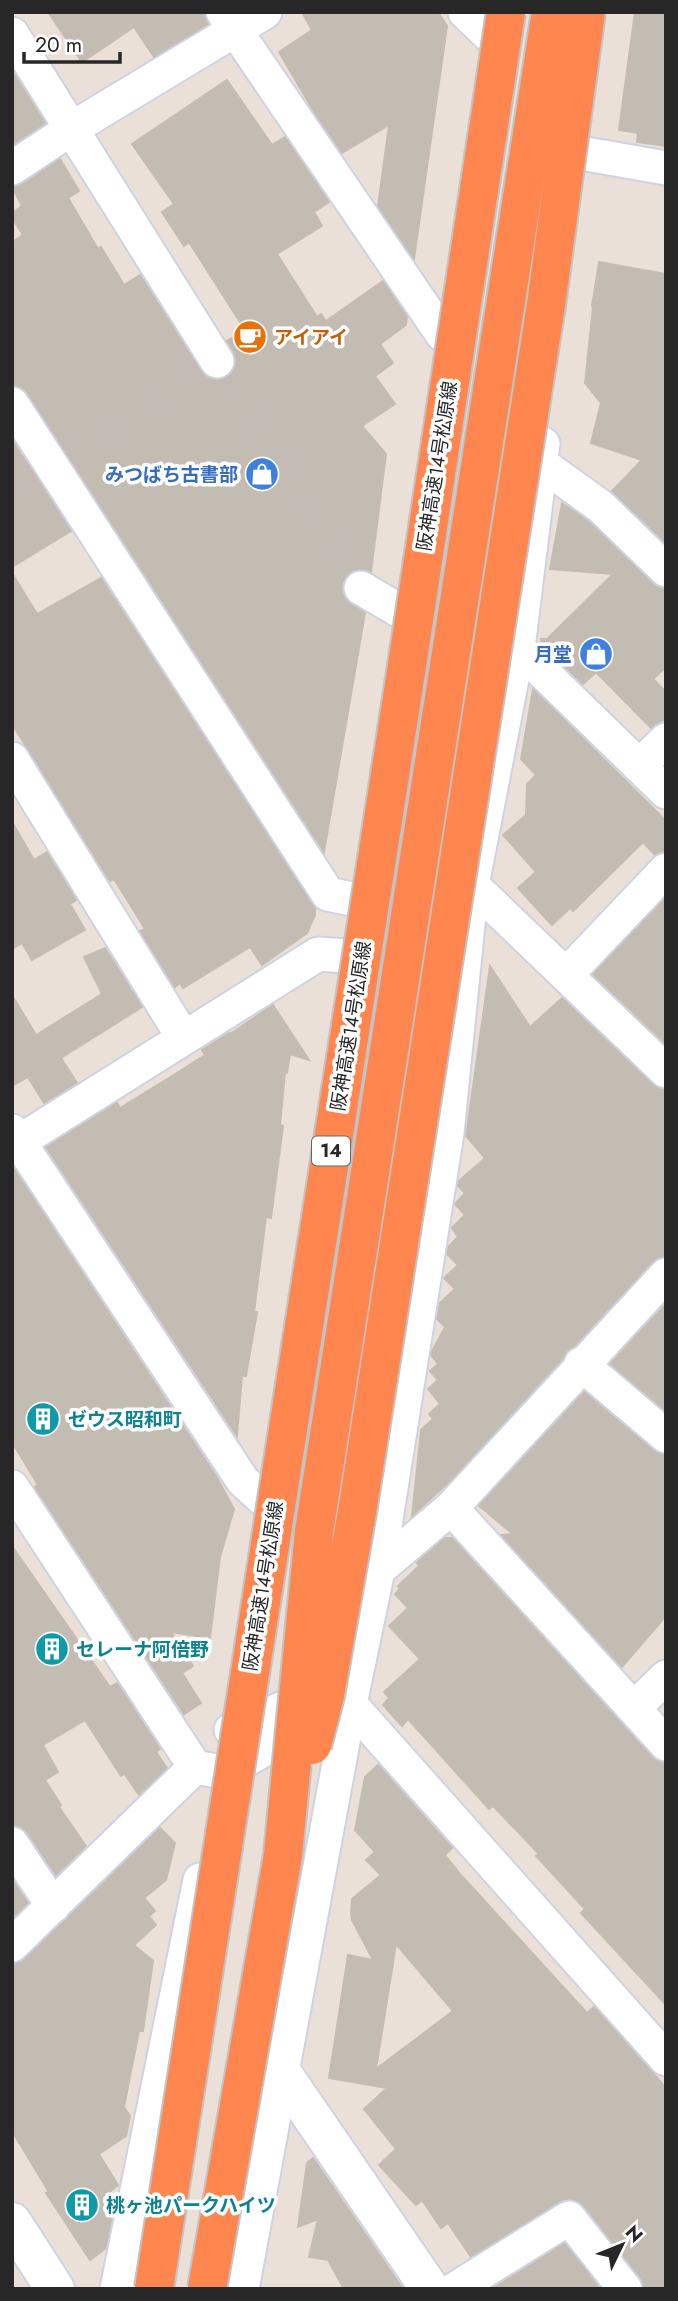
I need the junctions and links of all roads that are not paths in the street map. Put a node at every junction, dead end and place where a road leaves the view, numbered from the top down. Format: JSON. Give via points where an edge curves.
{"nodes":[{"id":1,"x":265,"y":12,"type":"edge"},
{"id":2,"x":465,"y":12,"type":"edge"},
{"id":3,"x":551,"y":12,"type":"edge"},
{"id":4,"x":586,"y":12,"type":"edge"},
{"id":5,"x":603,"y":12,"type":"edge"},
{"id":6,"x":495,"y":20,"type":"edge"},
{"id":7,"x":229,"y":22,"type":"edge"},
{"id":8,"x":12,"y":34,"type":"edge"},
{"id":9,"x":71,"y":129,"type":"junction"},
{"id":10,"x":586,"y":154,"type":"junction"},
{"id":11,"x":12,"y":168,"type":"edge"},
{"id":12,"x":666,"y":168,"type":"edge"},
{"id":13,"x":442,"y":334,"type":"junction"},
{"id":14,"x":217,"y":361,"type":"dead end"},
{"id":15,"x":12,"y":404,"type":"edge"},
{"id":16,"x":540,"y":463,"type":"junction"},
{"id":17,"x":666,"y":570,"type":"edge"},
{"id":18,"x":361,"y":588,"type":"tunnel mouth"},
{"id":19,"x":400,"y":611,"type":"junction"},
{"id":20,"x":518,"y":648,"type":"junction"},
{"id":21,"x":666,"y":740,"type":"edge"},
{"id":22,"x":12,"y":760,"type":"edge"},
{"id":23,"x":639,"y":765,"type":"junction"},
{"id":24,"x":666,"y":792,"type":"edge"},
{"id":25,"x":666,"y":870,"type":"edge"},
{"id":26,"x":472,"y":885,"type":"junction"},
{"id":27,"x":356,"y":901,"type":"junction"},
{"id":28,"x":346,"y":956,"type":"junction"},
{"id":29,"x":566,"y":975,"type":"junction"},
{"id":30,"x":183,"y":1037,"type":"junction"},
{"id":31,"x":666,"y":1071,"type":"edge"},
{"id":32,"x":14,"y":1140,"type":"edge"},
{"id":33,"x":666,"y":1275,"type":"edge"},
{"id":34,"x":581,"y":1364,"type":"junction"},
{"id":35,"x":666,"y":1436,"type":"edge"},
{"id":36,"x":12,"y":1487,"type":"edge"},
{"id":37,"x":262,"y":1499,"type":"junction"},
{"id":38,"x":451,"y":1508,"type":"junction"},
{"id":39,"x":378,"y":1570,"type":"junction"},
{"id":40,"x":666,"y":1677,"type":"edge"},
{"id":41,"x":352,"y":1691,"type":"junction"},
{"id":42,"x":634,"y":1708,"type":"junction"},
{"id":43,"x":231,"y":1730,"type":"junction"},
{"id":44,"x":666,"y":1744,"type":"edge"},
{"id":45,"x":209,"y":1769,"type":"junction"},
{"id":46,"x":12,"y":1844,"type":"edge"},
{"id":47,"x":283,"y":1855,"type":"junction"},
{"id":48,"x":53,"y":1906,"type":"junction"},
{"id":49,"x":12,"y":1945,"type":"edge"},
{"id":50,"x":666,"y":2059,"type":"edge"},
{"id":51,"x":282,"y":2073,"type":"junction"},
{"id":52,"x":12,"y":2222,"type":"edge"},
{"id":53,"x":55,"y":2289,"type":"edge"},
{"id":54,"x":117,"y":2289,"type":"edge"},
{"id":55,"x":154,"y":2289,"type":"edge"},
{"id":56,"x":206,"y":2289,"type":"edge"},
{"id":57,"x":242,"y":2289,"type":"edge"},
{"id":58,"x":430,"y":2289,"type":"edge"},
{"id":59,"x":455,"y":2289,"type":"edge"},
{"id":60,"x":625,"y":2289,"type":"edge"}],
"edges":[{"from":1,"to":7,"type":"street"},
{"from":2,"to":6,"type":"street"},
{"from":3,"to":47,"type":"highway","number":"14","bridge":true,"via":[[314,1532]]},
{"from":4,"to":47,"type":"highway","bridge":true,"via":[[544,319],[358,1506],[325,1695]]},
{"from":5,"to":10,"type":"street"},
{"from":6,"to":13,"type":"street"},
{"from":6,"to":55,"type":"highway","name":"阪神高速14号松原線","number":"14","bridge":true,"via":[[405,680]]},
{"from":7,"to":9,"type":"street"},
{"from":7,"to":13,"type":"street"},
{"from":8,"to":9,"type":"street"},
{"from":9,"to":11,"type":"street"},
{"from":9,"to":14,"type":"street"},
{"from":10,"to":12,"type":"street"},
{"from":10,"to":16,"type":"street"},
{"from":13,"to":19,"type":"street"},
{"from":15,"to":27,"type":"street","via":[[328,894]]},
{"from":16,"to":17,"type":"street","via":[[600,506]]},
{"from":16,"to":20,"type":"street"},
{"from":18,"to":19,"type":"street"},
{"from":19,"to":20,"type":"street"},
{"from":19,"to":27,"type":"street"},
{"from":20,"to":23,"type":"street"},
{"from":20,"to":26,"type":"street"},
{"from":21,"to":23,"type":"street"},
{"from":22,"to":30,"type":"street"},
{"from":23,"to":24,"type":"street"},
{"from":25,"to":29,"type":"street"},
{"from":26,"to":29,"type":"street"},
{"from":26,"to":39,"type":"street","via":[[447,1133]]},
{"from":27,"to":28,"type":"street"},
{"from":28,"to":30,"type":"street","via":[[318,954]]},
{"from":28,"to":37,"type":"street"},
{"from":29,"to":31,"type":"street"},
{"from":30,"to":32,"type":"street"},
{"from":32,"to":37,"type":"street","via":[[243,1481]]},
{"from":33,"to":34,"type":"street"},
{"from":34,"to":35,"type":"street"},
{"from":34,"to":38,"type":"street"},
{"from":36,"to":45,"type":"street"},
{"from":37,"to":43,"type":"street"},
{"from":38,"to":39,"type":"street"},
{"from":38,"to":42,"type":"street"},
{"from":39,"to":41,"type":"street"},
{"from":40,"to":42,"type":"street"},
{"from":41,"to":43,"type":"street"},
{"from":41,"to":45,"type":"street"},
{"from":41,"to":50,"type":"street"},
{"from":41,"to":51,"type":"street"},
{"from":42,"to":44,"type":"street"},
{"from":43,"to":45,"type":"street"},
{"from":45,"to":48,"type":"street"},
{"from":45,"to":54,"type":"street"},
{"from":46,"to":48,"type":"street"},
{"from":47,"to":56,"type":"highway","number":"14","bridge":true},
{"from":48,"to":49,"type":"street"},
{"from":51,"to":57,"type":"street"},
{"from":51,"to":58,"type":"street"},
{"from":52,"to":53,"type":"street"},
{"from":59,"to":60,"type":"street","via":[[569,2218]]}]}
